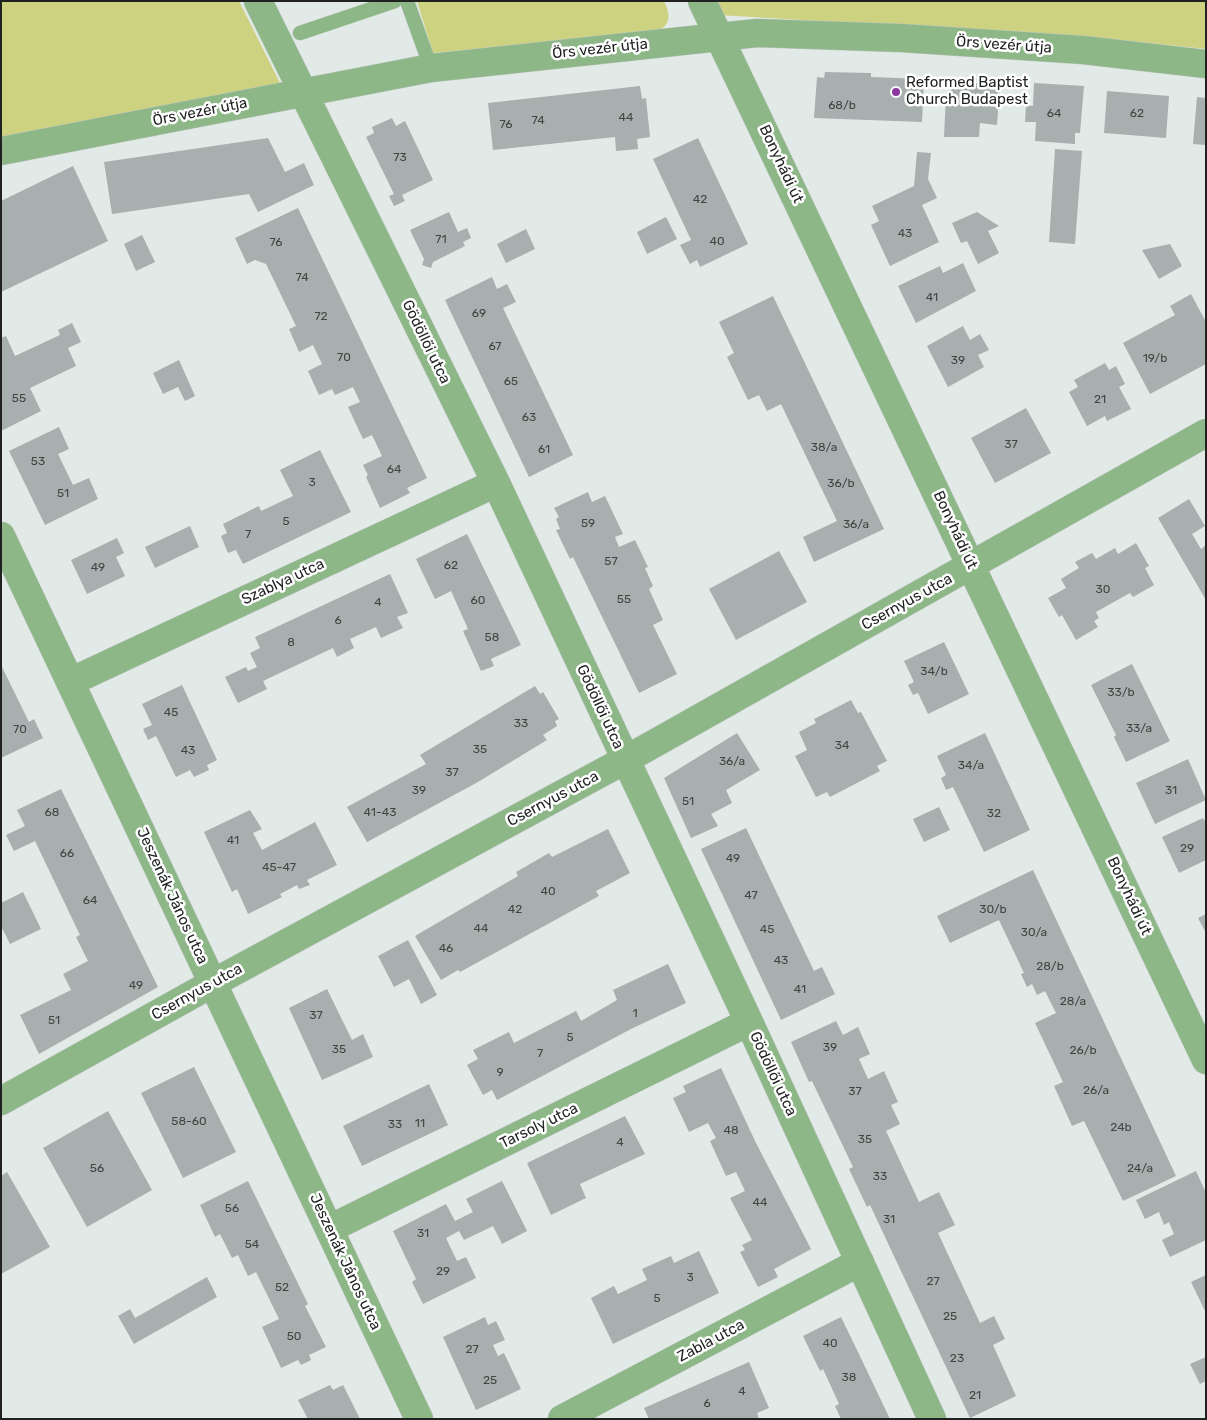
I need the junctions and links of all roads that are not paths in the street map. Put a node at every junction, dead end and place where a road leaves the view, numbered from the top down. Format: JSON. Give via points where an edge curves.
{"nodes":[{"id":1,"x":258,"y":1,"type":"edge"},
{"id":2,"x":394,"y":1,"type":"edge"},
{"id":3,"x":407,"y":1,"type":"edge"},
{"id":4,"x":702,"y":1,"type":"edge"},
{"id":5,"x":300,"y":33,"type":"dead end"},
{"id":6,"x":720,"y":36,"type":"junction"},
{"id":7,"x":1206,"y":64,"type":"edge"},
{"id":8,"x":431,"y":68,"type":"junction"},
{"id":9,"x":303,"y":92,"type":"junction"},
{"id":10,"x":1,"y":151,"type":"edge"},
{"id":11,"x":1206,"y":433,"type":"edge"},
{"id":12,"x":496,"y":483,"type":"junction"},
{"id":13,"x":1,"y":536,"type":"edge"},
{"id":14,"x":972,"y":566,"type":"junction"},
{"id":15,"x":70,"y":682,"type":"junction"},
{"id":16,"x":625,"y":760,"type":"junction"},
{"id":17,"x":212,"y":983,"type":"junction"},
{"id":18,"x":749,"y":1022,"type":"junction"},
{"id":19,"x":1199,"y":1026,"type":"edge"},
{"id":20,"x":1206,"y":1060,"type":"edge"},
{"id":21,"x":1,"y":1101,"type":"edge"},
{"id":22,"x":329,"y":1229,"type":"junction"},
{"id":23,"x":860,"y":1262,"type":"junction"},
{"id":24,"x":419,"y":1419,"type":"edge"},
{"id":25,"x":562,"y":1419,"type":"edge"},
{"id":26,"x":932,"y":1419,"type":"edge"}],
"edges":[{"from":1,"to":9,"type":"street","name":"Gödöllői utca"},
{"from":2,"to":5,"type":"lane"},
{"from":3,"to":8,"type":"lane"},
{"from":4,"to":6,"type":"street","name":"Bonyhádi út"},
{"from":6,"to":7,"type":"street","name":"Örs vezér útja","via":[[757,33],[901,38],[1083,50]]},
{"from":6,"to":8,"type":"street","name":"Örs vezér útja"},
{"from":6,"to":14,"type":"street","name":"Bonyhádi út"},
{"from":8,"to":9,"type":"street","name":"Örs vezér útja"},
{"from":9,"to":10,"type":"street","name":"Örs vezér útja"},
{"from":9,"to":12,"type":"street","name":"Gödöllői utca"},
{"from":11,"to":14,"type":"street","name":"Csernyus utca"},
{"from":12,"to":15,"type":"street","name":"Szablya utca"},
{"from":12,"to":16,"type":"street","name":"Gödöllői utca"},
{"from":13,"to":15,"type":"street","name":"Jeszenák János utca"},
{"from":14,"to":16,"type":"street","name":"Csernyus utca"},
{"from":14,"to":19,"type":"street","name":"Bonyhádi út"},
{"from":15,"to":17,"type":"street","name":"Jeszenák János utca"},
{"from":16,"to":17,"type":"street","name":"Csernyus utca"},
{"from":16,"to":18,"type":"street","name":"Gödöllői utca"},
{"from":17,"to":21,"type":"street","name":"Csernyus utca"},
{"from":17,"to":22,"type":"street","name":"Jeszenák János utca"},
{"from":18,"to":22,"type":"street","name":"Tarsoly utca"},
{"from":18,"to":23,"type":"street","name":"Gödöllői utca"},
{"from":19,"to":20,"type":"street","name":"Bonyhádi út"},
{"from":22,"to":24,"type":"street","name":"Jeszenák János utca"},
{"from":23,"to":25,"type":"street","name":"Zabla utca"},
{"from":23,"to":26,"type":"street","name":"Gödöllői utca"}]}
